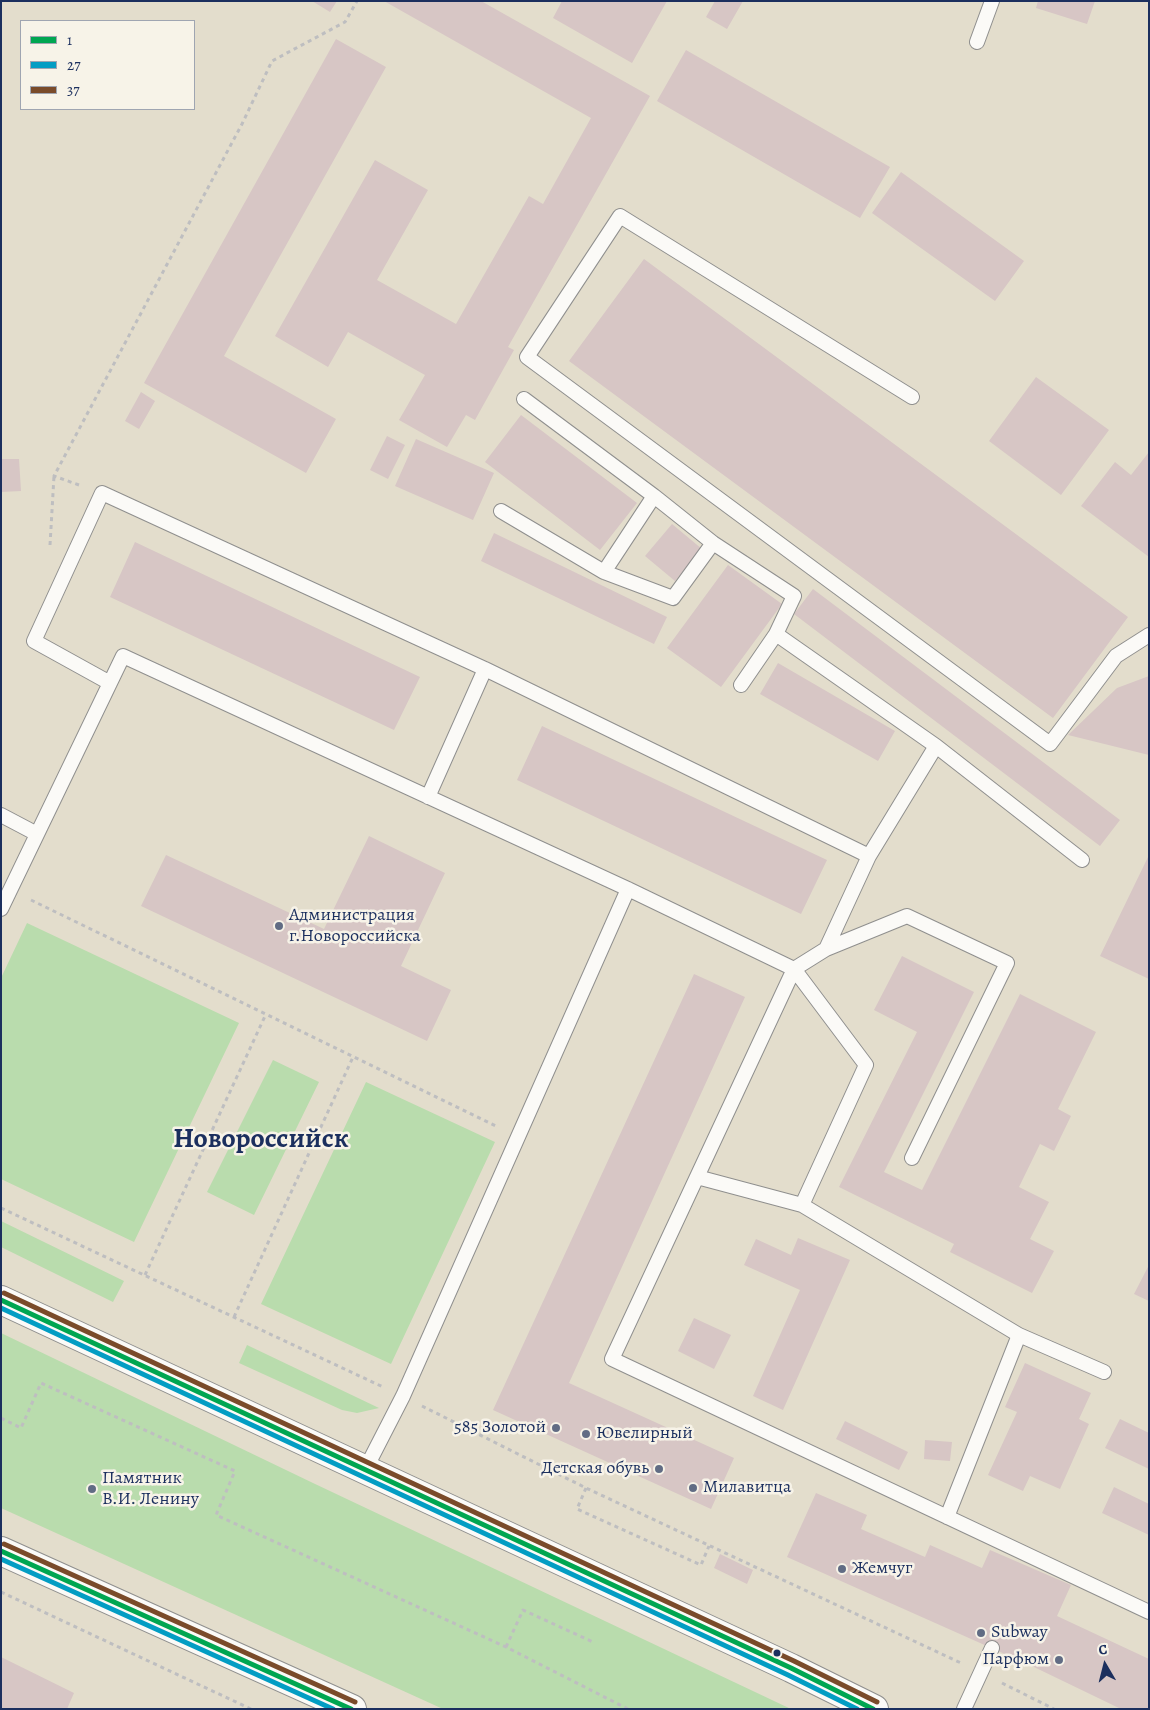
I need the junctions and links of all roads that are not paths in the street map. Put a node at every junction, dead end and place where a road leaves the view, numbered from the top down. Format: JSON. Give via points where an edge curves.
{"nodes":[{"id":1,"x":992,"y":1,"type":"edge"},
{"id":2,"x":978,"y":42,"type":"dead end"},
{"id":3,"x":912,"y":397,"type":"dead end"},
{"id":4,"x":524,"y":400,"type":"dead end"},
{"id":5,"x":654,"y":496,"type":"junction"},
{"id":6,"x":500,"y":511,"type":"dead end"},
{"id":7,"x":713,"y":543,"type":"junction"},
{"id":8,"x":604,"y":572,"type":"junction"},
{"id":9,"x":776,"y":634,"type":"junction"},
{"id":10,"x":1149,"y":635,"type":"edge"},
{"id":11,"x":485,"y":669,"type":"junction"},
{"id":12,"x":110,"y":683,"type":"junction"},
{"id":13,"x":742,"y":685,"type":"dead end"},
{"id":14,"x":936,"y":746,"type":"junction"},
{"id":15,"x":428,"y":797,"type":"junction"},
{"id":16,"x":1,"y":815,"type":"edge"},
{"id":17,"x":37,"y":834,"type":"junction"},
{"id":18,"x":869,"y":856,"type":"junction"},
{"id":19,"x":1082,"y":860,"type":"dead end"},
{"id":20,"x":628,"y":889,"type":"junction"},
{"id":21,"x":1,"y":909,"type":"edge"},
{"id":22,"x":826,"y":949,"type":"junction"},
{"id":23,"x":794,"y":969,"type":"junction"},
{"id":24,"x":912,"y":1158,"type":"dead end"},
{"id":25,"x":697,"y":1177,"type":"junction"},
{"id":26,"x":802,"y":1205,"type":"junction"},
{"id":27,"x":1,"y":1300,"type":"edge"},
{"id":28,"x":1019,"y":1334,"type":"junction"},
{"id":29,"x":1104,"y":1372,"type":"dead end"},
{"id":30,"x":365,"y":1470,"type":"junction"},
{"id":31,"x":947,"y":1517,"type":"junction"},
{"id":32,"x":1,"y":1550,"type":"edge"},
{"id":33,"x":1149,"y":1612,"type":"edge"},
{"id":34,"x":992,"y":1648,"type":"dead end"},
{"id":35,"x":352,"y":1709,"type":"edge"},
{"id":36,"x":874,"y":1709,"type":"edge"},
{"id":37,"x":964,"y":1709,"type":"edge"}],
"edges":[{"from":1,"to":2,"type":"lane"},
{"from":3,"to":10,"type":"lane","via":[[620,216],[526,357],[1050,744],[1116,656]]},
{"from":4,"to":5,"type":"lane"},
{"from":5,"to":7,"type":"lane"},
{"from":5,"to":8,"type":"lane"},
{"from":6,"to":8,"type":"lane"},
{"from":7,"to":8,"type":"lane","via":[[672,598]]},
{"from":7,"to":9,"type":"lane","via":[[794,596]]},
{"from":9,"to":13,"type":"lane"},
{"from":9,"to":14,"type":"lane"},
{"from":11,"to":12,"type":"lane","via":[[102,493],[34,641]]},
{"from":11,"to":15,"type":"lane"},
{"from":11,"to":18,"type":"lane"},
{"from":12,"to":15,"type":"lane","via":[[122,656]]},
{"from":12,"to":17,"type":"lane"},
{"from":14,"to":18,"type":"lane"},
{"from":14,"to":19,"type":"lane"},
{"from":15,"to":20,"type":"lane"},
{"from":16,"to":17,"type":"lane"},
{"from":17,"to":21,"type":"lane"},
{"from":18,"to":22,"type":"lane"},
{"from":20,"to":23,"type":"lane"},
{"from":20,"to":30,"type":"lane","via":[[403,1396]]},
{"from":22,"to":23,"type":"lane"},
{"from":22,"to":24,"type":"lane","via":[[907,916],[1007,963]]},
{"from":23,"to":25,"type":"lane"},
{"from":23,"to":26,"type":"lane","via":[[866,1065]]},
{"from":25,"to":26,"type":"lane"},
{"from":25,"to":31,"type":"lane","via":[[612,1359]]},
{"from":26,"to":28,"type":"lane"},
{"from":27,"to":30,"type":"street"},
{"from":28,"to":29,"type":"lane"},
{"from":28,"to":31,"type":"lane"},
{"from":30,"to":36,"type":"street"},
{"from":31,"to":33,"type":"lane","via":[[1033,1563]]},
{"from":32,"to":35,"type":"street"},
{"from":34,"to":37,"type":"lane"}]}
